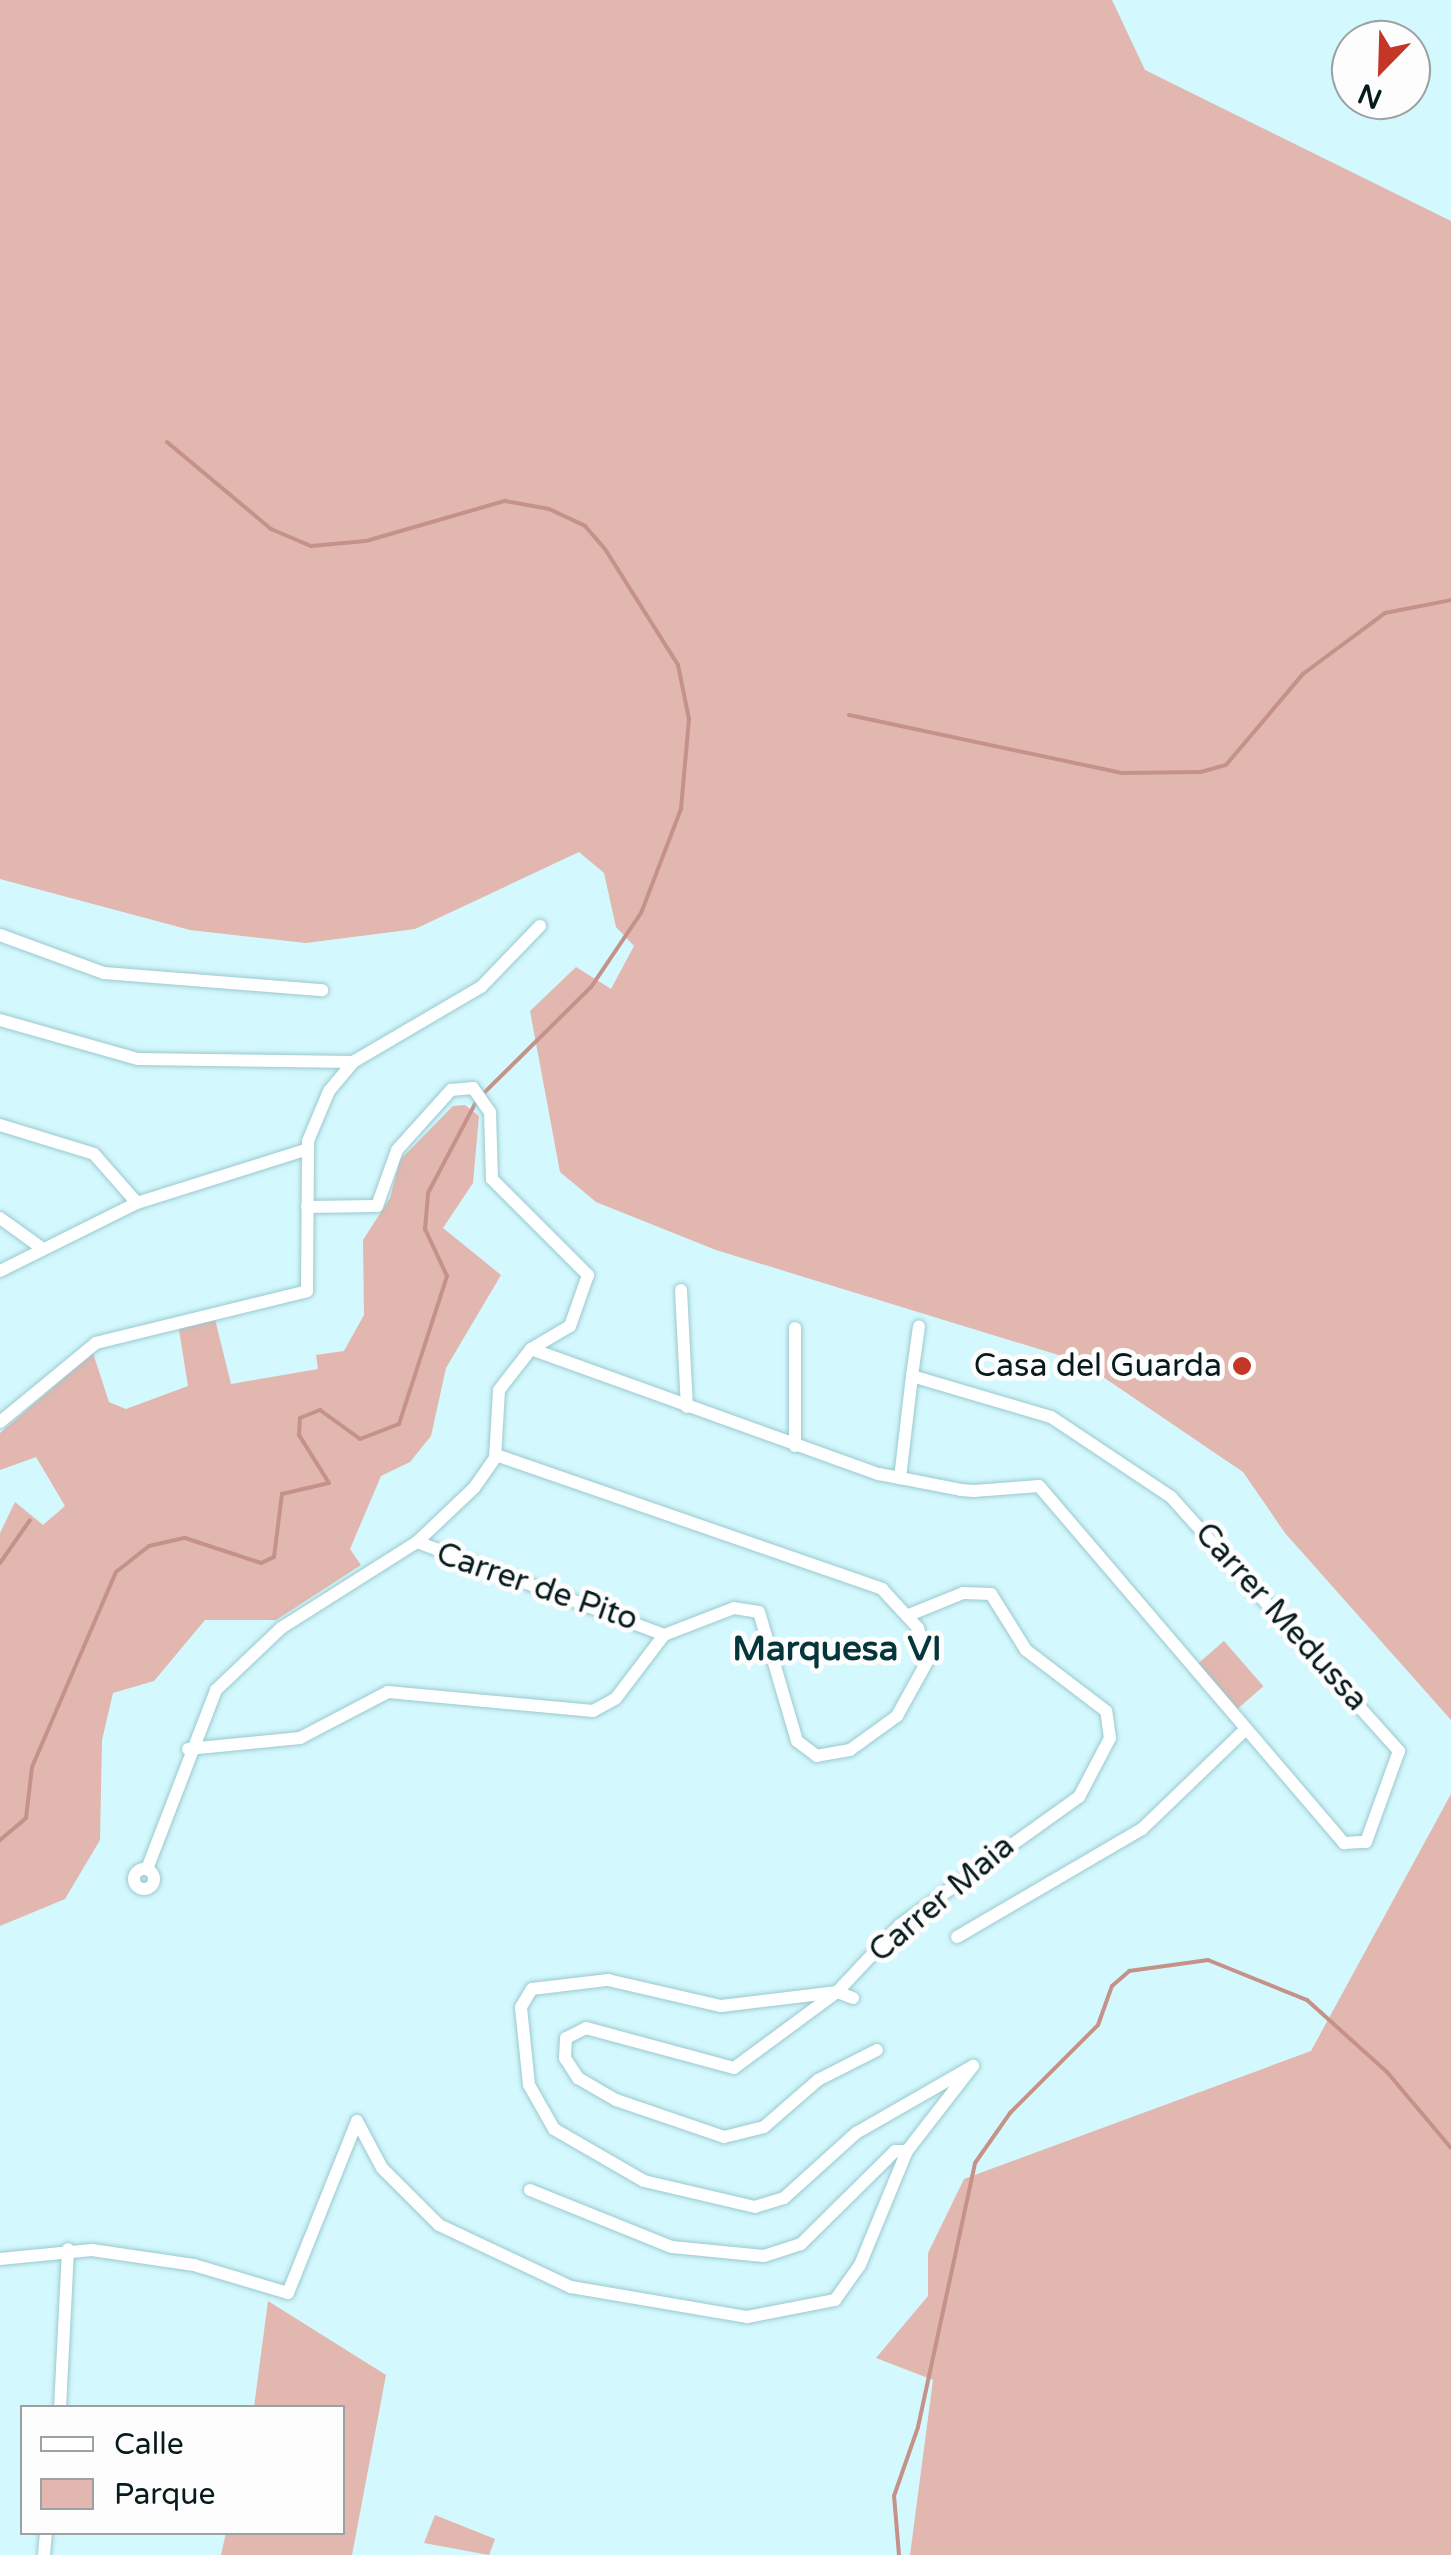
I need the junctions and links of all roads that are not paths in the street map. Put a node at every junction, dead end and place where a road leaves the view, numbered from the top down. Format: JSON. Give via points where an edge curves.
{"nodes":[{"id":1,"x":540,"y":926,"type":"dead end"},
{"id":2,"x":0,"y":934,"type":"edge"},
{"id":3,"x":322,"y":990,"type":"dead end"},
{"id":4,"x":0,"y":1020,"type":"edge"},
{"id":5,"x":353,"y":1062,"type":"junction"},
{"id":6,"x":0,"y":1125,"type":"edge"},
{"id":7,"x":308,"y":1149,"type":"junction"},
{"id":8,"x":136,"y":1202,"type":"junction"},
{"id":9,"x":308,"y":1207,"type":"junction"},
{"id":10,"x":0,"y":1218,"type":"edge"},
{"id":11,"x":40,"y":1246,"type":"junction"},
{"id":12,"x":0,"y":1271,"type":"edge"},
{"id":13,"x":681,"y":1290,"type":"dead end"},
{"id":14,"x":919,"y":1326,"type":"dead end"},
{"id":15,"x":795,"y":1328,"type":"dead end"},
{"id":16,"x":531,"y":1349,"type":"junction"},
{"id":17,"x":912,"y":1376,"type":"junction"},
{"id":18,"x":687,"y":1407,"type":"junction"},
{"id":19,"x":0,"y":1422,"type":"edge"},
{"id":20,"x":795,"y":1446,"type":"junction"},
{"id":21,"x":496,"y":1455,"type":"junction"},
{"id":22,"x":900,"y":1478,"type":"junction"},
{"id":23,"x":417,"y":1542,"type":"junction"},
{"id":24,"x":909,"y":1615,"type":"junction"},
{"id":25,"x":664,"y":1635,"type":"junction"},
{"id":26,"x":1246,"y":1730,"type":"junction"},
{"id":27,"x":188,"y":1749,"type":"junction"},
{"id":28,"x":147,"y":1869,"type":"dead end"},
{"id":29,"x":957,"y":1937,"type":"dead end"},
{"id":30,"x":836,"y":1992,"type":"junction"},
{"id":31,"x":853,"y":1998,"type":"dead end"},
{"id":32,"x":877,"y":2050,"type":"dead end"},
{"id":33,"x":907,"y":2151,"type":"junction"},
{"id":34,"x":530,"y":2190,"type":"dead end"},
{"id":35,"x":68,"y":2249,"type":"junction"},
{"id":36,"x":0,"y":2259,"type":"edge"},
{"id":37,"x":60,"y":2405,"type":"edge"}],
"edges":[{"from":1,"to":5,"type":"street","via":[[481,987]]},
{"from":2,"to":3,"type":"street","via":[[104,973]]},
{"from":4,"to":5,"type":"street","via":[[138,1059]]},
{"from":5,"to":7,"type":"street","via":[[322,1101]]},
{"from":6,"to":8,"type":"street","via":[[94,1154]]},
{"from":7,"to":8,"type":"street"},
{"from":7,"to":9,"type":"street"},
{"from":8,"to":11,"type":"street"},
{"from":9,"to":16,"type":"street","via":[[377,1206],[400,1146],[452,1090],[478,1090],[490,1112],[492,1180],[588,1275],[570,1326]]},
{"from":9,"to":19,"type":"street","via":[[314,1278],[304,1294],[181,1316],[96,1343]]},
{"from":10,"to":11,"type":"street"},
{"from":11,"to":12,"type":"street"},
{"from":13,"to":18,"type":"street"},
{"from":14,"to":17,"type":"street"},
{"from":15,"to":20,"type":"street"},
{"from":16,"to":18,"type":"street","name":"Carrer Medussa"},
{"from":16,"to":21,"type":"street","via":[[499,1390]]},
{"from":17,"to":22,"type":"street"},
{"from":17,"to":26,"type":"street","name":"Carrer Medussa","via":[[1052,1417],[1196,1520],[1399,1752],[1364,1845],[1344,1843]]},
{"from":18,"to":20,"type":"street","name":"Carrer Medussa"},
{"from":20,"to":22,"type":"street","name":"Carrer Medussa"},
{"from":21,"to":23,"type":"street"},
{"from":21,"to":24,"type":"street","via":[[882,1589]]},
{"from":22,"to":26,"type":"street","name":"Carrer Medussa","via":[[974,1491],[1025,1482],[1045,1490]]},
{"from":23,"to":25,"type":"street","name":"Carrer de Pito"},
{"from":23,"to":27,"type":"street","via":[[249,1654],[216,1690]]},
{"from":24,"to":25,"type":"street","name":"Carrer de Pito","via":[[927,1652],[918,1689],[880,1730],[832,1756],[800,1746],[759,1612],[734,1608]]},
{"from":24,"to":30,"type":"street","name":"Carrer Maia","via":[[963,1593],[991,1594],[1026,1650],[1106,1711],[1112,1730],[1078,1797],[900,1926]]},
{"from":25,"to":27,"type":"street","via":[[616,1698],[593,1710],[388,1692],[300,1738]]},
{"from":26,"to":29,"type":"street","via":[[1142,1830]]},
{"from":27,"to":28,"type":"street"},
{"from":30,"to":31,"type":"street"},
{"from":30,"to":32,"type":"street","via":[[734,2068],[586,2028],[566,2038],[565,2058],[578,2078],[616,2100],[724,2137],[764,2128],[818,2080]]},
{"from":30,"to":33,"type":"street","via":[[722,2006],[617,1980],[532,1989],[520,2021],[529,2084],[547,2122],[600,2160],[674,2191],[755,2207],[784,2198],[856,2133],[974,2066]]},
{"from":33,"to":34,"type":"street","via":[[894,2150],[802,2244],[764,2256],[651,2241]]},
{"from":33,"to":35,"type":"street","via":[[842,2294],[815,2310],[747,2317],[595,2294],[479,2249],[400,2189],[352,2122],[288,2293],[194,2265]]},
{"from":35,"to":36,"type":"street"},
{"from":35,"to":37,"type":"street"}]}
